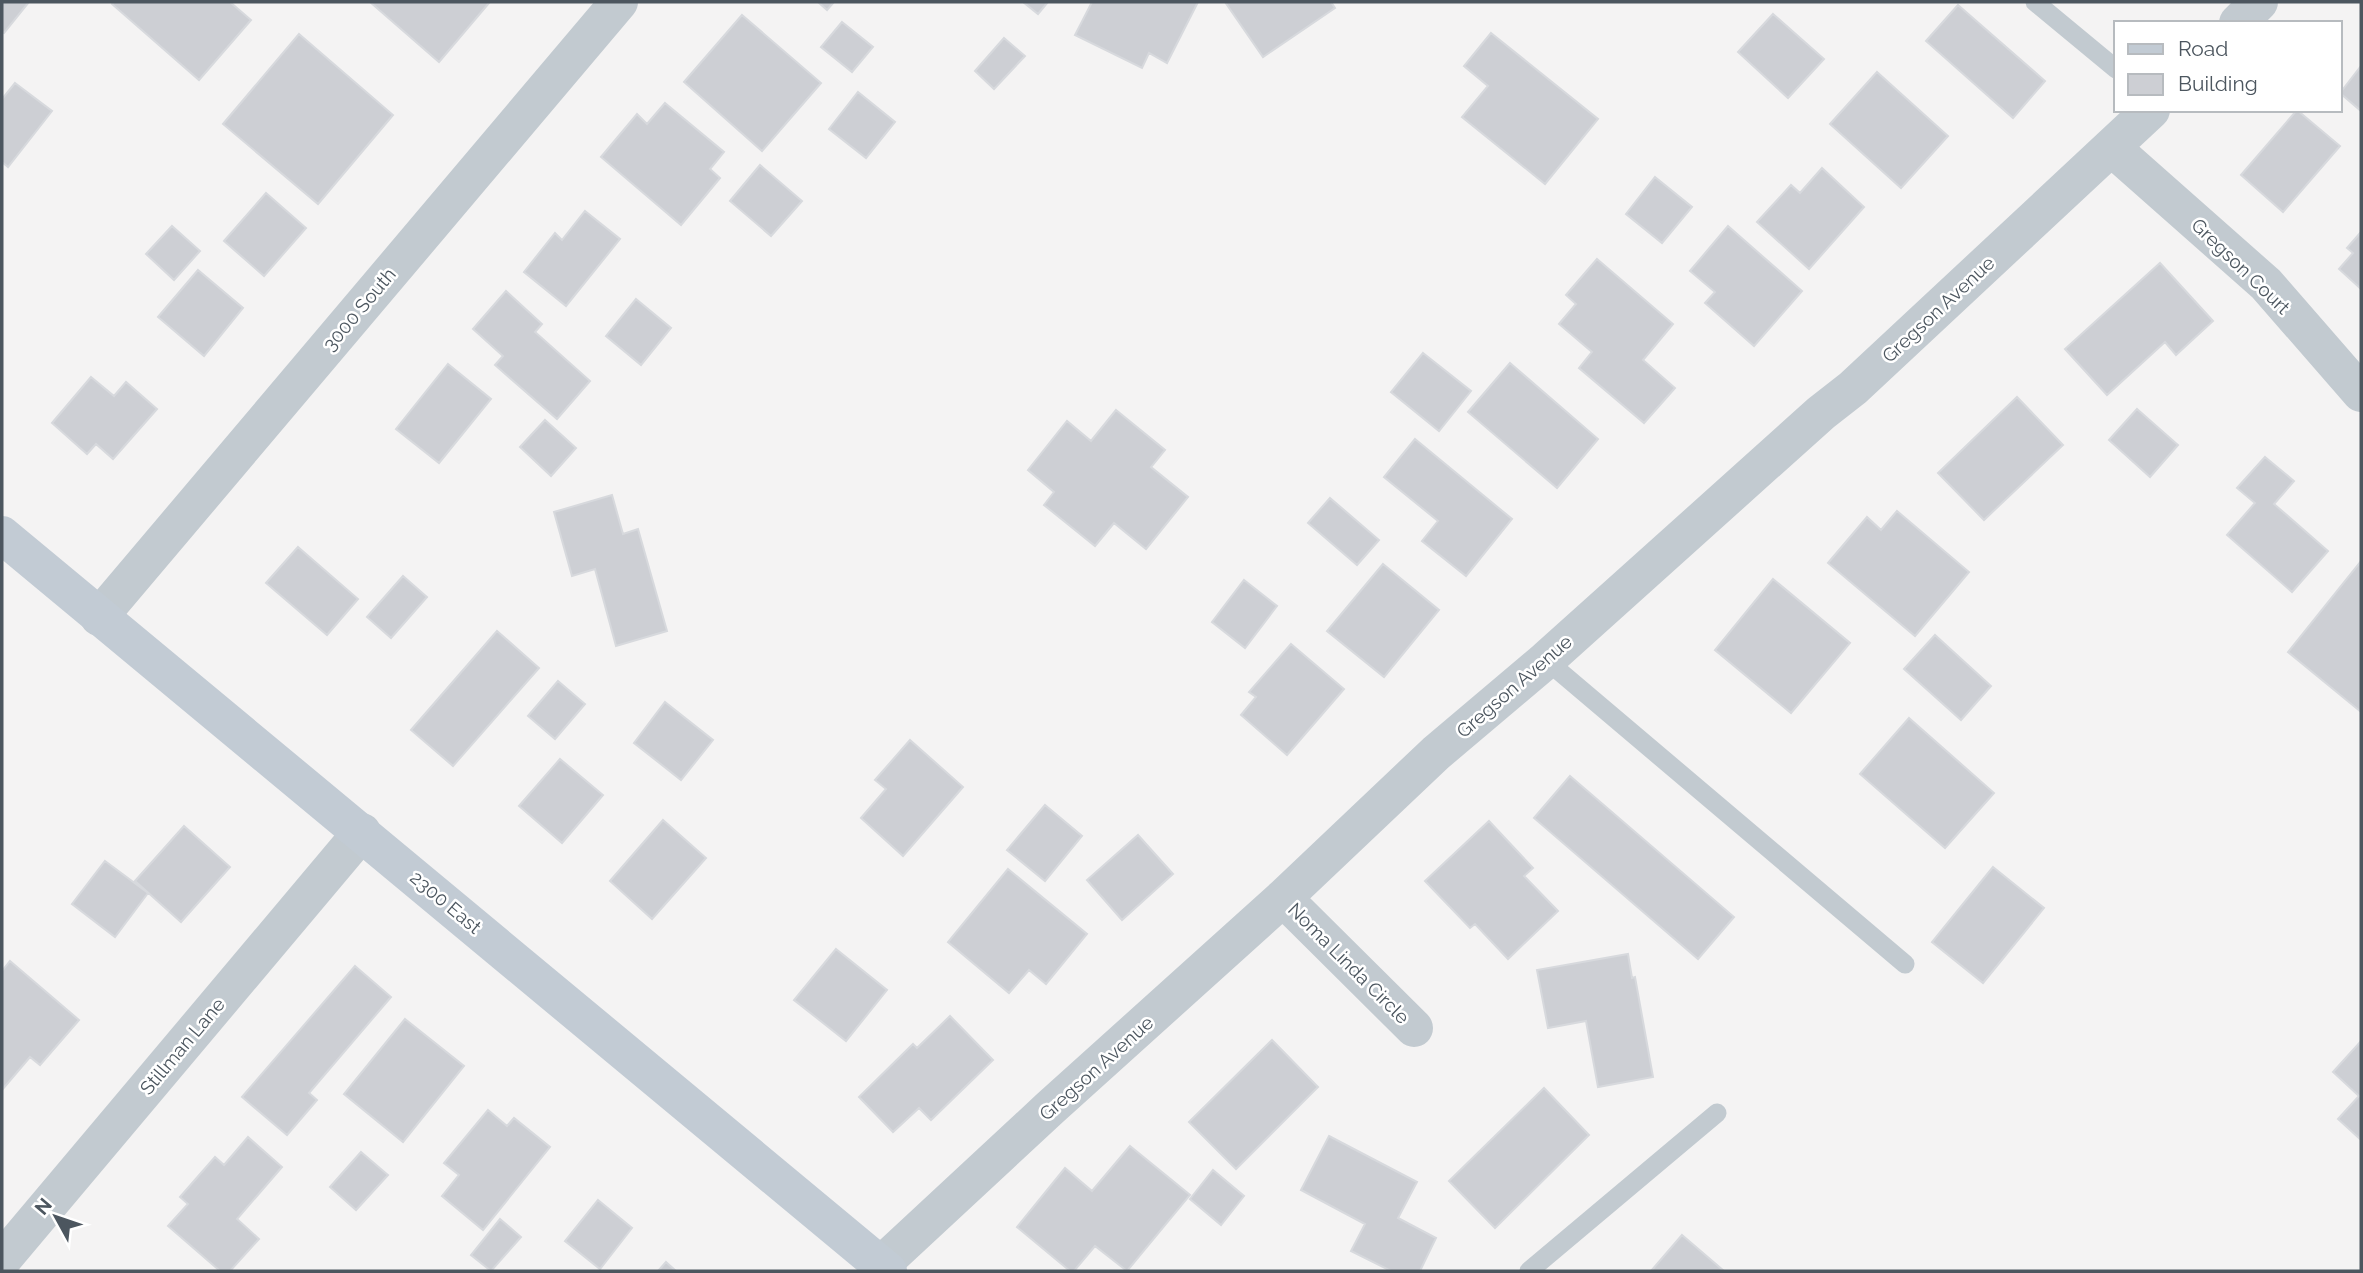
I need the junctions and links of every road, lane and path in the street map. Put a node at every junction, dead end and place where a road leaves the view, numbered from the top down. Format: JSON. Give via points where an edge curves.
{"nodes":[{"id":1,"x":620,"y":2,"type":"edge"},
{"id":2,"x":2035,"y":2,"type":"edge"},
{"id":3,"x":2259,"y":2,"type":"edge"},
{"id":4,"x":2240,"y":21,"type":"edge"},
{"id":5,"x":2114,"y":67,"type":"edge"},
{"id":6,"x":2149,"y":112,"type":"edge"},
{"id":7,"x":2111,"y":147,"type":"junction"},
{"id":8,"x":2361,"y":393,"type":"edge"},
{"id":9,"x":2,"y":535,"type":"edge"},
{"id":10,"x":99,"y":617,"type":"junction"},
{"id":11,"x":1546,"y":660,"type":"junction"},
{"id":12,"x":362,"y":832,"type":"junction"},
{"id":13,"x":1283,"y":898,"type":"junction"},
{"id":14,"x":1905,"y":964,"type":"dead end"},
{"id":15,"x":1414,"y":1028,"type":"dead end"},
{"id":16,"x":1717,"y":1113,"type":"dead end"},
{"id":17,"x":2,"y":1260,"type":"edge"},
{"id":18,"x":884,"y":1268,"type":"edge"},
{"id":19,"x":1529,"y":1271,"type":"edge"}],
"edges":[{"from":1,"to":10,"type":"street","name":"3000 South"},
{"from":2,"to":5,"type":"lane"},
{"from":3,"to":4,"type":"street"},
{"from":6,"to":7,"type":"street","name":"Gregson Avenue"},
{"from":7,"to":8,"type":"street","name":"Gregson Court","via":[[2266,284]]},
{"from":7,"to":11,"type":"street","name":"Gregson Avenue","via":[[1853,388]]},
{"from":9,"to":10,"type":"main road","name":"2300 East"},
{"from":10,"to":12,"type":"main road","name":"2300 East"},
{"from":11,"to":13,"type":"street","name":"Gregson Avenue","via":[[1436,753]]},
{"from":11,"to":14,"type":"lane"},
{"from":12,"to":17,"type":"street","name":"Stillman Lane"},
{"from":12,"to":18,"type":"main road","name":"2300 East"},
{"from":13,"to":15,"type":"street","name":"Noma Linda Circle"},
{"from":13,"to":18,"type":"street","name":"Gregson Avenue","via":[[1050,1108]]},
{"from":16,"to":19,"type":"lane"}]}
